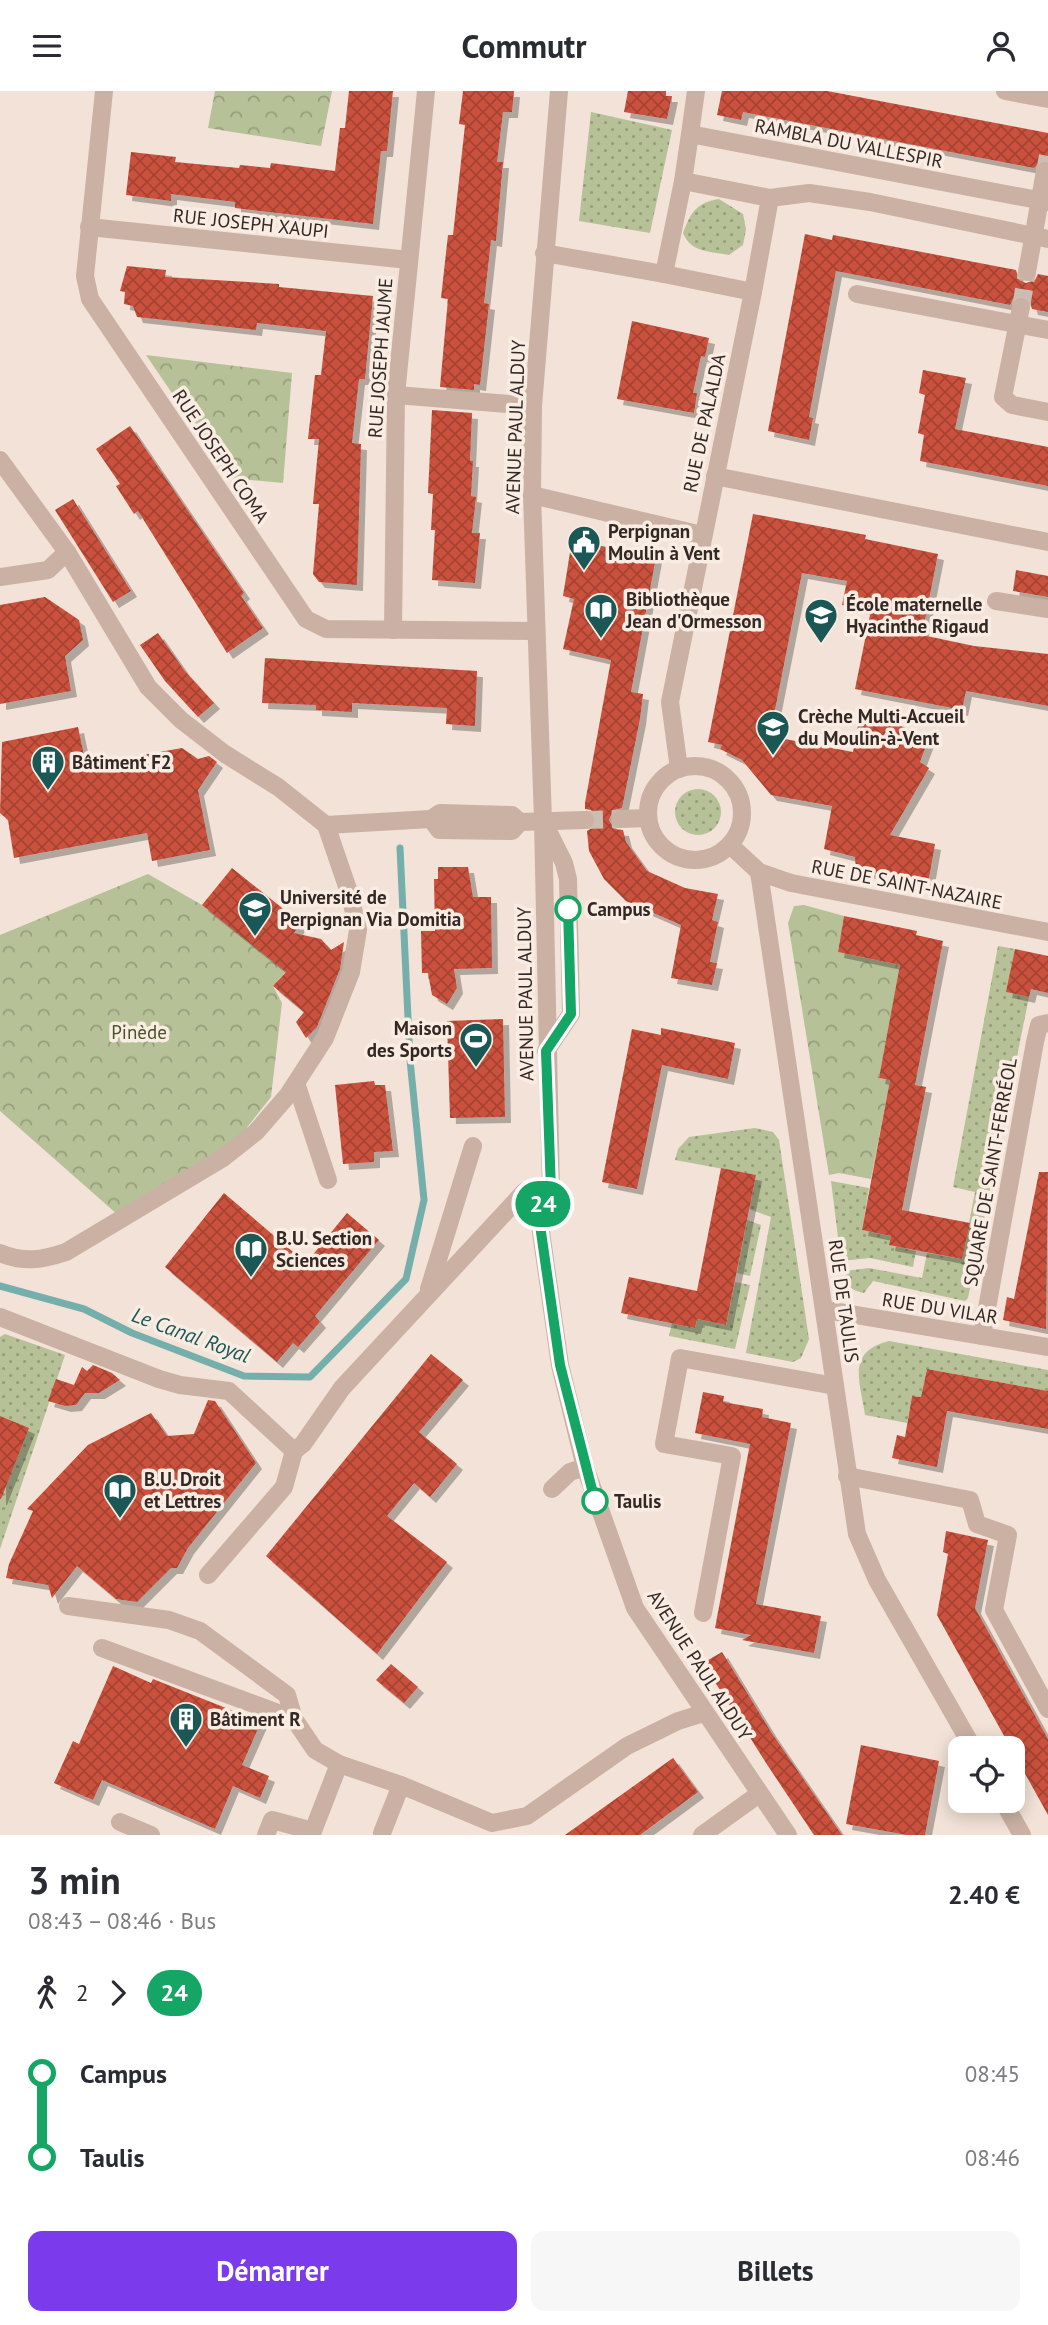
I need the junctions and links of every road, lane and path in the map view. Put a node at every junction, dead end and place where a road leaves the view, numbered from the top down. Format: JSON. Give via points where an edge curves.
{"nodes":[{"id":1,"x":104,"y":91,"type":"edge"},
{"id":2,"x":426,"y":91,"type":"edge"},
{"id":3,"x":559,"y":91,"type":"edge"},
{"id":4,"x":696,"y":91,"type":"edge"},
{"id":5,"x":1005,"y":91,"type":"edge"},
{"id":6,"x":1048,"y":99,"type":"edge"},
{"id":7,"x":690,"y":134,"type":"junction"},
{"id":8,"x":1045,"y":171,"type":"dead end"},
{"id":9,"x":683,"y":181,"type":"junction"},
{"id":10,"x":770,"y":198,"type":"junction"},
{"id":11,"x":1044,"y":201,"type":"edge"},
{"id":12,"x":89,"y":227,"type":"junction"},
{"id":13,"x":1041,"y":238,"type":"edge"},
{"id":14,"x":544,"y":253,"type":"junction"},
{"id":15,"x":409,"y":260,"type":"junction"},
{"id":16,"x":1027,"y":272,"type":"tunnel mouth"},
{"id":17,"x":664,"y":274,"type":"junction"},
{"id":18,"x":753,"y":292,"type":"junction"},
{"id":19,"x":856,"y":295,"type":"dead end"},
{"id":20,"x":1020,"y":316,"type":"junction"},
{"id":21,"x":1048,"y":330,"type":"edge"},
{"id":22,"x":396,"y":395,"type":"junction"},
{"id":23,"x":533,"y":406,"type":"junction"},
{"id":24,"x":1048,"y":412,"type":"edge"},
{"id":25,"x":0,"y":460,"type":"edge"},
{"id":26,"x":715,"y":476,"type":"junction"},
{"id":27,"x":532,"y":495,"type":"junction"},
{"id":28,"x":702,"y":535,"type":"junction"},
{"id":29,"x":1048,"y":542,"type":"edge"},
{"id":30,"x":67,"y":552,"type":"junction"},
{"id":31,"x":0,"y":577,"type":"edge"},
{"id":32,"x":996,"y":601,"type":"dead end"},
{"id":33,"x":1048,"y":609,"type":"edge"},
{"id":34,"x":393,"y":630,"type":"junction"},
{"id":35,"x":535,"y":631,"type":"junction"},
{"id":36,"x":679,"y":769,"type":"junction"},
{"id":37,"x":648,"y":818,"type":"junction"},
{"id":38,"x":620,"y":819,"type":"tunnel mouth"},
{"id":39,"x":585,"y":820,"type":"tunnel mouth"},
{"id":40,"x":543,"y":821,"type":"junction"},
{"id":41,"x":326,"y":825,"type":"junction"},
{"id":42,"x":730,"y":845,"type":"junction"},
{"id":43,"x":759,"y":872,"type":"junction"},
{"id":44,"x":1048,"y":932,"type":"edge"},
{"id":45,"x":1048,"y":1023,"type":"edge"},
{"id":46,"x":546,"y":1051,"type":"junction"},
{"id":47,"x":296,"y":1083,"type":"junction"},
{"id":48,"x":473,"y":1146,"type":"dead end"},
{"id":49,"x":328,"y":1180,"type":"dead end"},
{"id":50,"x":551,"y":1191,"type":"junction"},
{"id":51,"x":0,"y":1253,"type":"edge"},
{"id":52,"x":426,"y":1296,"type":"junction"},
{"id":53,"x":826,"y":1310,"type":"junction"},
{"id":54,"x":0,"y":1317,"type":"edge"},
{"id":55,"x":982,"y":1336,"type":"junction"},
{"id":56,"x":1048,"y":1347,"type":"edge"},
{"id":57,"x":835,"y":1386,"type":"junction"},
{"id":58,"x":294,"y":1451,"type":"junction"},
{"id":59,"x":585,"y":1467,"type":"junction"},
{"id":60,"x":847,"y":1476,"type":"junction"},
{"id":61,"x":552,"y":1489,"type":"dead end"},
{"id":62,"x":208,"y":1575,"type":"dead end"},
{"id":63,"x":68,"y":1606,"type":"dead end"},
{"id":64,"x":703,"y":1613,"type":"dead end"},
{"id":65,"x":102,"y":1648,"type":"dead end"},
{"id":66,"x":1048,"y":1709,"type":"edge"},
{"id":67,"x":704,"y":1713,"type":"junction"},
{"id":68,"x":294,"y":1719,"type":"junction"},
{"id":69,"x":966,"y":1736,"type":"edge"},
{"id":70,"x":339,"y":1764,"type":"junction"},
{"id":71,"x":401,"y":1785,"type":"junction"},
{"id":72,"x":759,"y":1794,"type":"junction"},
{"id":73,"x":1010,"y":1813,"type":"edge"},
{"id":74,"x":120,"y":1822,"type":"dead end"},
{"id":75,"x":382,"y":1833,"type":"dead end"},
{"id":76,"x":151,"y":1835,"type":"edge"},
{"id":77,"x":266,"y":1835,"type":"edge"},
{"id":78,"x":702,"y":1835,"type":"edge"},
{"id":79,"x":788,"y":1835,"type":"edge"},
{"id":80,"x":1023,"y":1835,"type":"edge"}],
"edges":[{"from":1,"to":12,"type":"street","name":"RUE JOSEPH COMA"},
{"from":2,"to":15,"type":"street","name":"RUE JOSEPH JAUME"},
{"from":3,"to":14,"type":"street","name":"AVENUE PAUL ALDUY"},
{"from":4,"to":7,"type":"street"},
{"from":5,"to":6,"type":"street"},
{"from":7,"to":9,"type":"street"},
{"from":7,"to":11,"type":"street","name":"RAMBLA DU VALLESPIR"},
{"from":8,"to":11,"type":"street"},
{"from":9,"to":10,"type":"street"},
{"from":9,"to":17,"type":"street"},
{"from":10,"to":13,"type":"street","via":[[809,193]]},
{"from":10,"to":18,"type":"street","name":"RUE DE PALALDA"},
{"from":11,"to":13,"type":"street"},
{"from":12,"to":15,"type":"street","name":"RUE JOSEPH XAUPI"},
{"from":12,"to":34,"type":"street","name":"RUE JOSEPH COMA","via":[[85,276],[90,299],[306,619],[326,629]]},
{"from":13,"to":16,"type":"street"},
{"from":14,"to":17,"type":"street"},
{"from":14,"to":23,"type":"street","name":"AVENUE PAUL ALDUY"},
{"from":15,"to":22,"type":"street","name":"RUE JOSEPH JAUME"},
{"from":17,"to":18,"type":"street"},
{"from":18,"to":26,"type":"street","name":"RUE DE PALALDA"},
{"from":19,"to":20,"type":"street"},
{"from":20,"to":21,"type":"street"},
{"from":20,"to":24,"type":"street","via":[[1003,397],[1012,405]]},
{"from":22,"to":23,"type":"street"},
{"from":22,"to":34,"type":"street","name":"RUE JOSEPH JAUME"},
{"from":23,"to":27,"type":"street","name":"AVENUE PAUL ALDUY"},
{"from":25,"to":30,"type":"street"},
{"from":26,"to":28,"type":"street","name":"RUE DE PALALDA"},
{"from":26,"to":29,"type":"street"},
{"from":27,"to":28,"type":"street"},
{"from":27,"to":35,"type":"street","name":"AVENUE PAUL ALDUY"},
{"from":28,"to":36,"type":"street","name":"RUE DE PALALDA","via":[[670,702]]},
{"from":30,"to":31,"type":"street","via":[[48,570]]},
{"from":30,"to":41,"type":"street","via":[[148,687],[181,720]]},
{"from":32,"to":33,"type":"street"},
{"from":34,"to":35,"type":"street","name":"RUE JOSEPH COMA"},
{"from":35,"to":40,"type":"street","name":"AVENUE PAUL ALDUY"},
{"from":36,"to":37,"type":"street","via":[[655,788]]},
{"from":36,"to":42,"type":"street","via":[[710,769],[735,787],[742,817]]},
{"from":37,"to":38,"type":"street"},
{"from":37,"to":42,"type":"street","via":[[657,839],[673,855],[703,860]]},
{"from":39,"to":40,"type":"street"},
{"from":40,"to":41,"type":"street","via":[[520,822],[512,815],[440,813],[431,819]]},
{"from":40,"to":46,"type":"street","name":"AVENUE PAUL ALDUY"},
{"from":40,"to":46,"type":"street","via":[[568,879],[571,1014]]},
{"from":41,"to":47,"type":"street","via":[[358,930],[351,972],[326,1038]]},
{"from":42,"to":43,"type":"street"},
{"from":43,"to":44,"type":"street","name":"RUE DE SAINT-NAZAIRE","via":[[791,883]]},
{"from":43,"to":53,"type":"street","name":"RUE DE TAULIS"},
{"from":45,"to":55,"type":"street","name":"SQUARE DE SAINT-FERRÉOL","via":[[1039,1025],[1035,1042]]},
{"from":46,"to":50,"type":"street","name":"AVENUE PAUL ALDUY"},
{"from":47,"to":49,"type":"street"},
{"from":47,"to":51,"type":"street","via":[[256,1132],[223,1158],[84,1243],[41,1261]]},
{"from":48,"to":52,"type":"street"},
{"from":50,"to":52,"type":"street","via":[[525,1191]]},
{"from":50,"to":59,"type":"street","name":"AVENUE PAUL ALDUY","via":[[538,1211],[560,1365]]},
{"from":52,"to":58,"type":"street","via":[[342,1388]]},
{"from":53,"to":55,"type":"street","name":"RUE DU VILAR"},
{"from":53,"to":57,"type":"street","name":"RUE DE TAULIS"},
{"from":54,"to":58,"type":"street","via":[[159,1379],[229,1391]]},
{"from":55,"to":56,"type":"street","name":"RUE DU VILAR"},
{"from":57,"to":60,"type":"street","name":"RUE DE TAULIS"},
{"from":57,"to":64,"type":"street","via":[[680,1358],[664,1444],[732,1456]]},
{"from":58,"to":62,"type":"street","via":[[284,1486]]},
{"from":59,"to":61,"type":"street","via":[[570,1472]]},
{"from":59,"to":67,"type":"street","name":"AVENUE PAUL ALDUY","via":[[635,1608]]},
{"from":60,"to":66,"type":"street","via":[[970,1500],[977,1524],[1008,1535],[994,1610]]},
{"from":60,"to":69,"type":"street","name":"RUE DE TAULIS","via":[[857,1534],[877,1580]]},
{"from":63,"to":68,"type":"street","via":[[169,1620],[200,1631],[288,1695]]},
{"from":65,"to":68,"type":"street"},
{"from":67,"to":71,"type":"street","via":[[627,1747],[527,1816],[492,1823]]},
{"from":67,"to":72,"type":"street","name":"AVENUE PAUL ALDUY"},
{"from":68,"to":70,"type":"street","via":[[315,1750]]},
{"from":70,"to":71,"type":"street"},
{"from":70,"to":77,"type":"street","via":[[313,1831],[272,1820]]},
{"from":71,"to":75,"type":"street"},
{"from":72,"to":78,"type":"street"},
{"from":72,"to":79,"type":"street","name":"AVENUE PAUL ALDUY"},
{"from":73,"to":80,"type":"street"},
{"from":74,"to":76,"type":"street"}]}
